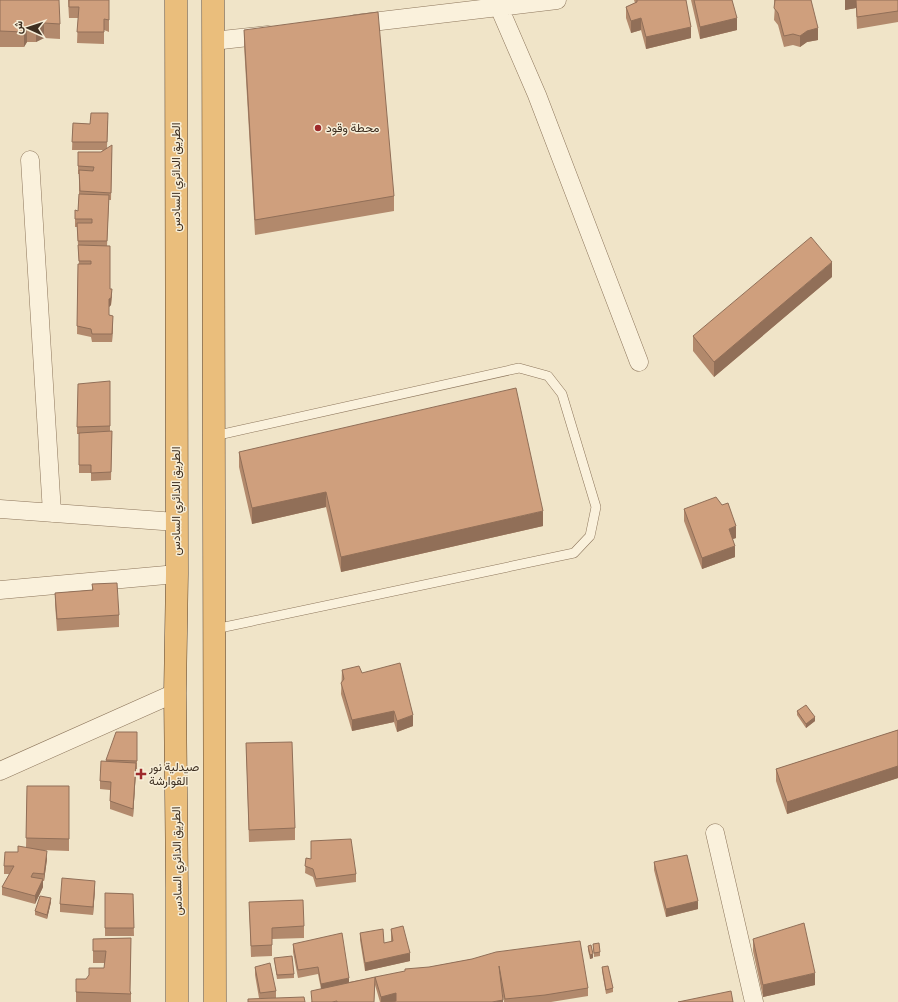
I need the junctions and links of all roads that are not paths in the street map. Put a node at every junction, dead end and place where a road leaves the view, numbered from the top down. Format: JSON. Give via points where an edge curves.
{"nodes":[{"id":1,"x":176,"y":0,"type":"edge"},
{"id":2,"x":213,"y":0,"type":"edge"},
{"id":3,"x":557,"y":0,"type":"edge"},
{"id":4,"x":499,"y":7,"type":"junction"},
{"id":5,"x":340,"y":26,"type":"edge"},
{"id":6,"x":285,"y":33,"type":"edge"},
{"id":7,"x":213,"y":41,"type":"junction"},
{"id":8,"x":30,"y":160,"type":"dead end"},
{"id":9,"x":640,"y":362,"type":"dead end"},
{"id":10,"x":214,"y":436,"type":"junction"},
{"id":11,"x":0,"y":509,"type":"edge"},
{"id":12,"x":52,"y":513,"type":"junction"},
{"id":13,"x":176,"y":522,"type":"junction"},
{"id":14,"x":177,"y":574,"type":"junction"},
{"id":15,"x":0,"y":590,"type":"edge"},
{"id":16,"x":215,"y":629,"type":"junction"},
{"id":17,"x":175,"y":693,"type":"junction"},
{"id":18,"x":0,"y":771,"type":"edge"},
{"id":19,"x":716,"y":833,"type":"dead end"},
{"id":20,"x":177,"y":1002,"type":"edge"},
{"id":21,"x":215,"y":1002,"type":"edge"},
{"id":22,"x":754,"y":1002,"type":"edge"}],
"edges":[{"from":1,"to":13,"type":"highway","name":"الطريق الدائري السادس"},
{"from":2,"to":7,"type":"highway"},
{"from":3,"to":4,"type":"street"},
{"from":4,"to":5,"type":"street"},
{"from":4,"to":9,"type":"street","via":[[537,94]]},
{"from":6,"to":7,"type":"street"},
{"from":7,"to":10,"type":"highway"},
{"from":8,"to":12,"type":"street"},
{"from":10,"to":16,"type":"highway"},
{"from":10,"to":16,"type":"lane","via":[[520,368],[548,376],[562,394],[596,507],[590,536],[574,553]]},
{"from":11,"to":12,"type":"street"},
{"from":12,"to":13,"type":"street"},
{"from":13,"to":14,"type":"highway","name":"الطريق الدائري السادس"},
{"from":14,"to":15,"type":"street"},
{"from":14,"to":17,"type":"highway","name":"الطريق الدائري السادس"},
{"from":16,"to":21,"type":"highway"},
{"from":17,"to":18,"type":"street"},
{"from":17,"to":20,"type":"highway","name":"الطريق الدائري السادس"},
{"from":19,"to":22,"type":"street"}]}
